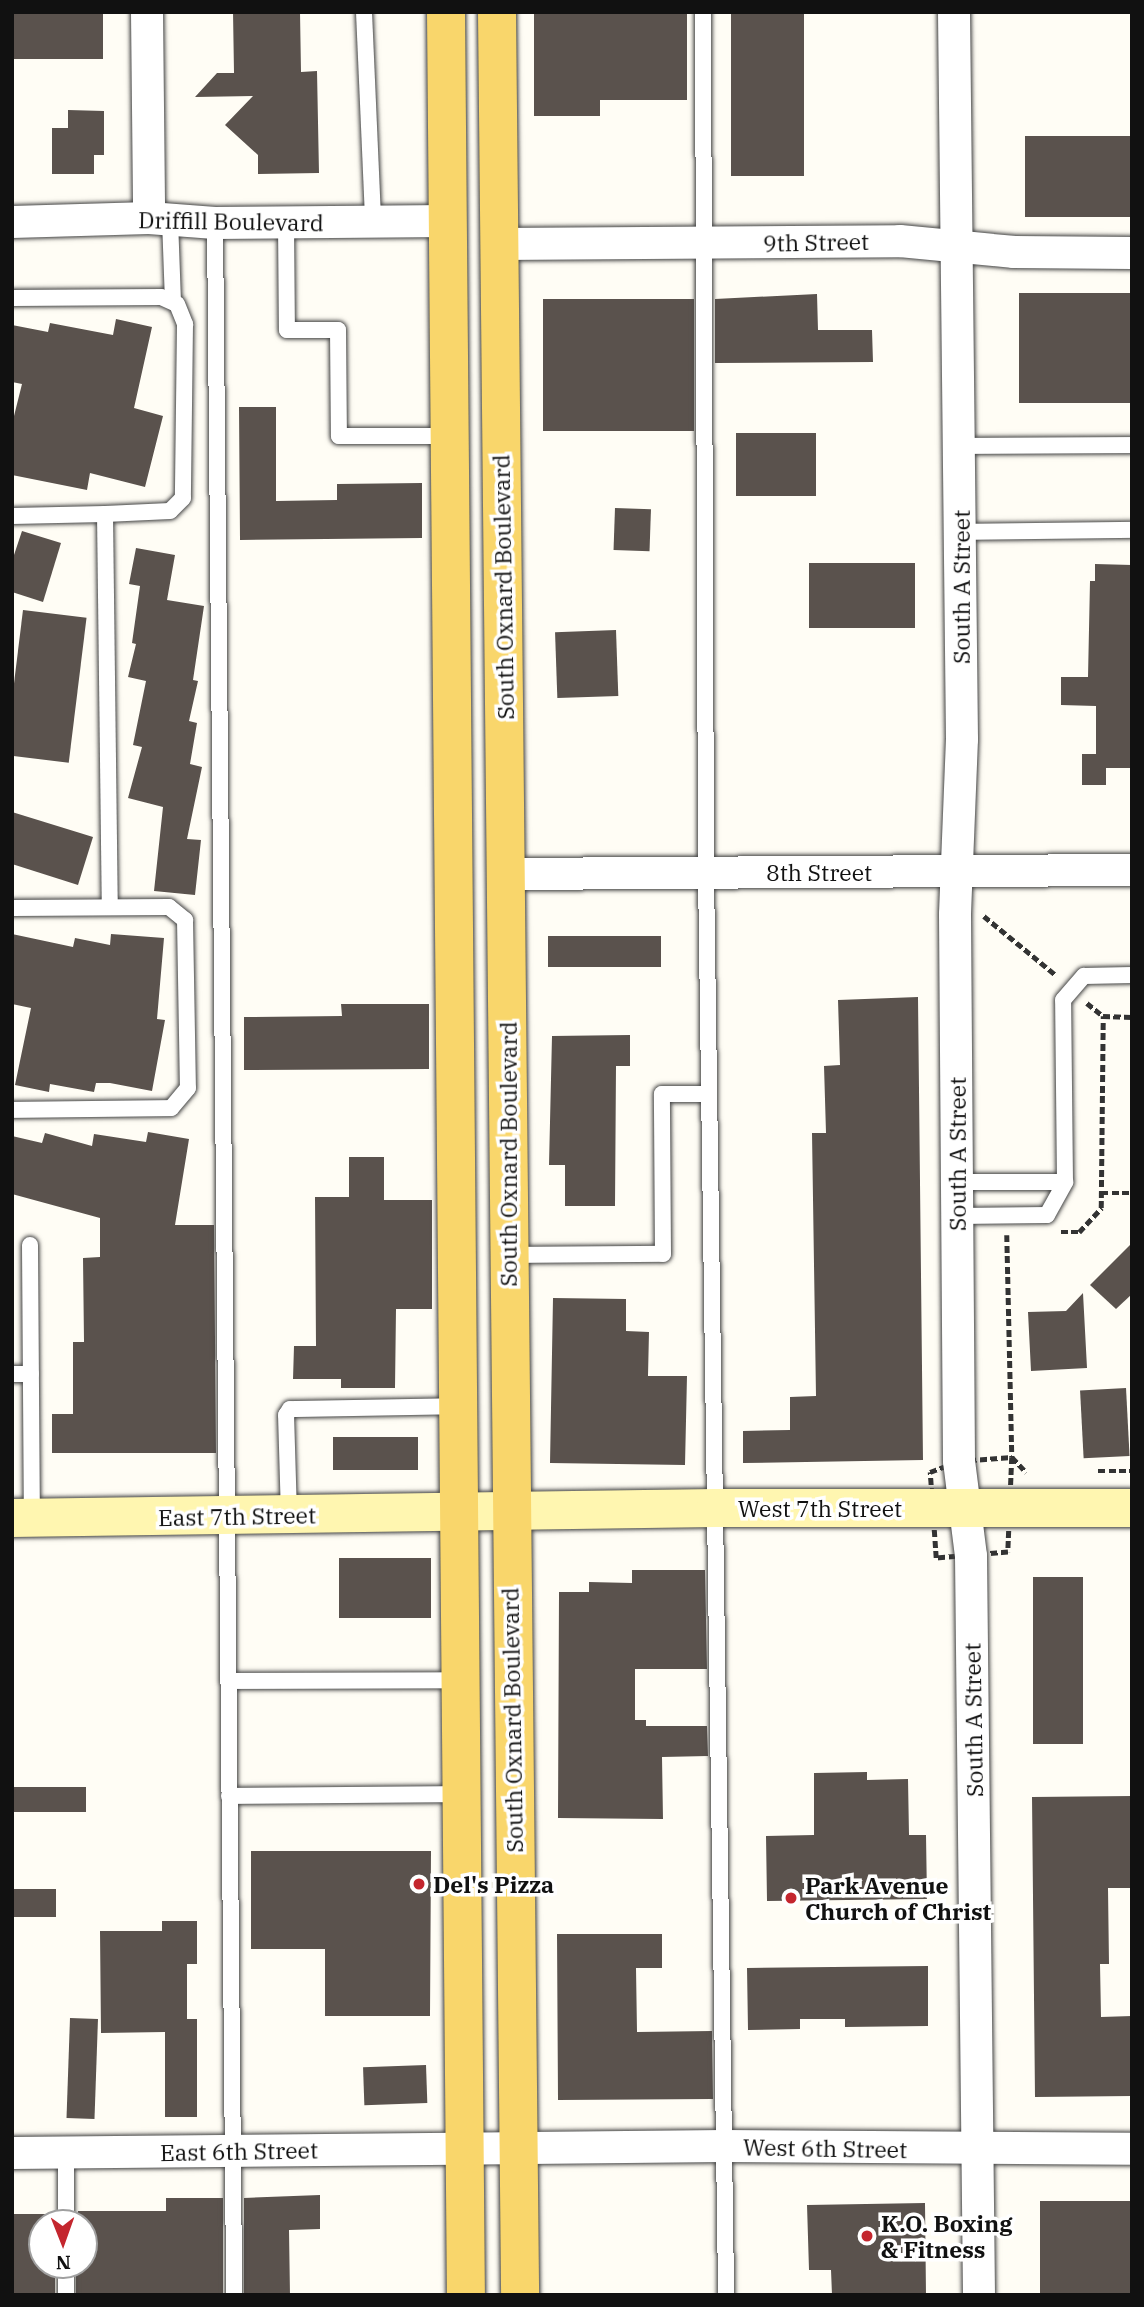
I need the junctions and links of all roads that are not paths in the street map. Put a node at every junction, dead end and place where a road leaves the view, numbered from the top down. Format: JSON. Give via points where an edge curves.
{"nodes":[{"id":1,"x":147,"y":12,"type":"edge"},
{"id":2,"x":364,"y":12,"type":"edge"},
{"id":3,"x":446,"y":12,"type":"edge"},
{"id":4,"x":497,"y":12,"type":"edge"},
{"id":5,"x":703,"y":12,"type":"edge"},
{"id":6,"x":954,"y":12,"type":"edge"},
{"id":7,"x":159,"y":219,"type":"junction"},
{"id":8,"x":449,"y":221,"type":"junction"},
{"id":9,"x":12,"y":222,"type":"edge"},
{"id":10,"x":373,"y":222,"type":"junction"},
{"id":11,"x":215,"y":223,"type":"junction"},
{"id":12,"x":286,"y":223,"type":"junction"},
{"id":13,"x":705,"y":243,"type":"junction"},
{"id":14,"x":500,"y":244,"type":"junction"},
{"id":15,"x":956,"y":246,"type":"junction"},
{"id":16,"x":1132,"y":253,"type":"edge"},
{"id":17,"x":12,"y":298,"type":"edge"},
{"id":18,"x":173,"y":302,"type":"junction"},
{"id":19,"x":452,"y":436,"type":"junction"},
{"id":20,"x":1132,"y":445,"type":"edge"},
{"id":21,"x":959,"y":446,"type":"junction"},
{"id":22,"x":105,"y":514,"type":"junction"},
{"id":23,"x":12,"y":516,"type":"edge"},
{"id":24,"x":1132,"y":530,"type":"edge"},
{"id":25,"x":960,"y":532,"type":"junction"},
{"id":26,"x":1132,"y":870,"type":"edge"},
{"id":27,"x":706,"y":872,"type":"junction"},
{"id":28,"x":958,"y":872,"type":"junction"},
{"id":29,"x":507,"y":874,"type":"junction"},
{"id":30,"x":110,"y":907,"type":"junction"},
{"id":31,"x":12,"y":908,"type":"edge"},
{"id":32,"x":1132,"y":975,"type":"edge"},
{"id":33,"x":709,"y":1094,"type":"junction"},
{"id":34,"x":12,"y":1110,"type":"edge"},
{"id":35,"x":957,"y":1182,"type":"junction"},
{"id":36,"x":1065,"y":1182,"type":"junction"},
{"id":37,"x":957,"y":1216,"type":"junction"},
{"id":38,"x":30,"y":1245,"type":"dead end"},
{"id":39,"x":509,"y":1255,"type":"junction"},
{"id":40,"x":12,"y":1374,"type":"edge"},
{"id":41,"x":31,"y":1374,"type":"junction"},
{"id":42,"x":460,"y":1406,"type":"junction"},
{"id":43,"x":716,"y":1508,"type":"junction"},
{"id":44,"x":965,"y":1508,"type":"junction"},
{"id":45,"x":1132,"y":1508,"type":"edge"},
{"id":46,"x":509,"y":1511,"type":"junction"},
{"id":47,"x":461,"y":1512,"type":"junction"},
{"id":48,"x":289,"y":1515,"type":"junction"},
{"id":49,"x":227,"y":1516,"type":"junction"},
{"id":50,"x":22,"y":1518,"type":"edge"},
{"id":51,"x":462,"y":1680,"type":"junction"},
{"id":52,"x":228,"y":1681,"type":"junction"},
{"id":53,"x":463,"y":1794,"type":"junction"},
{"id":54,"x":229,"y":1796,"type":"junction"},
{"id":55,"x":724,"y":2146,"type":"junction"},
{"id":56,"x":465,"y":2148,"type":"junction"},
{"id":57,"x":519,"y":2148,"type":"junction"},
{"id":58,"x":1132,"y":2148,"type":"edge"},
{"id":59,"x":233,"y":2151,"type":"junction"},
{"id":60,"x":978,"y":2151,"type":"junction"},
{"id":61,"x":12,"y":2152,"type":"edge"},
{"id":62,"x":65,"y":2152,"type":"junction"},
{"id":63,"x":66,"y":2209,"type":"edge"},
{"id":64,"x":234,"y":2295,"type":"edge"},
{"id":65,"x":466,"y":2295,"type":"edge"},
{"id":66,"x":520,"y":2295,"type":"edge"},
{"id":67,"x":726,"y":2295,"type":"edge"},
{"id":68,"x":979,"y":2295,"type":"edge"}],
"edges":[{"from":1,"to":7,"type":"street"},
{"from":2,"to":10,"type":"lane"},
{"from":3,"to":8,"type":"main road"},
{"from":4,"to":14,"type":"main road","name":"South Oxnard Boulevard"},
{"from":5,"to":13,"type":"lane"},
{"from":6,"to":15,"type":"street","name":"South A Street"},
{"from":7,"to":9,"type":"street","name":"Driffill Boulevard"},
{"from":7,"to":11,"type":"street","name":"Driffill Boulevard"},
{"from":7,"to":18,"type":"lane"},
{"from":8,"to":10,"type":"street","name":"Driffill Boulevard"},
{"from":8,"to":14,"type":"main road"},
{"from":8,"to":19,"type":"main road"},
{"from":10,"to":12,"type":"street","name":"Driffill Boulevard"},
{"from":11,"to":12,"type":"street","name":"Driffill Boulevard"},
{"from":11,"to":49,"type":"lane"},
{"from":12,"to":19,"type":"lane","via":[[287,330],[338,330],[339,436]]},
{"from":13,"to":14,"type":"street","name":"9th Street"},
{"from":13,"to":15,"type":"street","name":"9th Street","via":[[900,241]]},
{"from":13,"to":27,"type":"lane"},
{"from":14,"to":29,"type":"main road","name":"South Oxnard Boulevard"},
{"from":15,"to":16,"type":"street","name":"9th Street","via":[[1014,252]]},
{"from":15,"to":21,"type":"street","name":"South A Street"},
{"from":17,"to":18,"type":"lane","via":[[161,297]]},
{"from":18,"to":22,"type":"lane","via":[[185,324],[183,498],[170,511]]},
{"from":19,"to":42,"type":"main road"},
{"from":20,"to":21,"type":"lane"},
{"from":21,"to":25,"type":"street","name":"South A Street"},
{"from":22,"to":23,"type":"lane"},
{"from":22,"to":30,"type":"lane"},
{"from":24,"to":25,"type":"lane"},
{"from":25,"to":28,"type":"street","name":"South A Street"},
{"from":26,"to":28,"type":"street","name":"8th Street"},
{"from":27,"to":28,"type":"street","name":"8th Street"},
{"from":27,"to":29,"type":"street","name":"8th Street"},
{"from":27,"to":33,"type":"lane"},
{"from":28,"to":35,"type":"street","name":"South A Street"},
{"from":29,"to":39,"type":"main road","name":"South Oxnard Boulevard"},
{"from":30,"to":31,"type":"lane"},
{"from":30,"to":34,"type":"lane","via":[[169,907],[184,920],[188,1088],[171,1108]]},
{"from":32,"to":36,"type":"lane","via":[[1084,976],[1063,1000]]},
{"from":33,"to":39,"type":"lane","via":[[662,1094],[663,1254]]},
{"from":33,"to":43,"type":"lane"},
{"from":35,"to":36,"type":"lane"},
{"from":35,"to":37,"type":"street","name":"South A Street"},
{"from":36,"to":37,"type":"lane","via":[[1047,1215]]},
{"from":37,"to":44,"type":"street","name":"South A Street","via":[[959,1461]]},
{"from":38,"to":41,"type":"lane"},
{"from":39,"to":46,"type":"main road","name":"South Oxnard Boulevard"},
{"from":40,"to":41,"type":"lane"},
{"from":41,"to":50,"type":"lane"},
{"from":42,"to":47,"type":"main road"},
{"from":42,"to":48,"type":"lane","via":[[290,1409],[286,1415]]},
{"from":43,"to":44,"type":"street","name":"West 7th Street"},
{"from":43,"to":46,"type":"street","name":"West 7th Street"},
{"from":43,"to":55,"type":"lane"},
{"from":44,"to":45,"type":"street","name":"West 7th Street"},
{"from":44,"to":60,"type":"street","name":"South A Street","via":[[971,1556]]},
{"from":46,"to":47,"type":"street","name":"West 7th Street"},
{"from":46,"to":57,"type":"main road","name":"South Oxnard Boulevard"},
{"from":47,"to":48,"type":"street","name":"East 7th Street"},
{"from":47,"to":51,"type":"main road"},
{"from":48,"to":49,"type":"street","name":"East 7th Street"},
{"from":49,"to":50,"type":"street","name":"East 7th Street"},
{"from":49,"to":52,"type":"lane"},
{"from":51,"to":52,"type":"lane"},
{"from":51,"to":53,"type":"main road"},
{"from":52,"to":54,"type":"lane"},
{"from":53,"to":54,"type":"lane"},
{"from":53,"to":56,"type":"main road"},
{"from":54,"to":59,"type":"lane"},
{"from":55,"to":57,"type":"street","name":"West 6th Street"},
{"from":55,"to":60,"type":"street","name":"West 6th Street"},
{"from":55,"to":67,"type":"lane"},
{"from":56,"to":57,"type":"street","name":"West 6th Street"},
{"from":56,"to":59,"type":"street","name":"East 6th Street"},
{"from":56,"to":65,"type":"main road"},
{"from":57,"to":66,"type":"main road","name":"South Oxnard Boulevard"},
{"from":58,"to":60,"type":"street","name":"West 6th Street"},
{"from":59,"to":62,"type":"street","name":"East 6th Street"},
{"from":59,"to":64,"type":"lane"},
{"from":60,"to":68,"type":"street","name":"South A Street"},
{"from":61,"to":62,"type":"street","name":"East 6th Street"},
{"from":62,"to":63,"type":"lane"}]}
